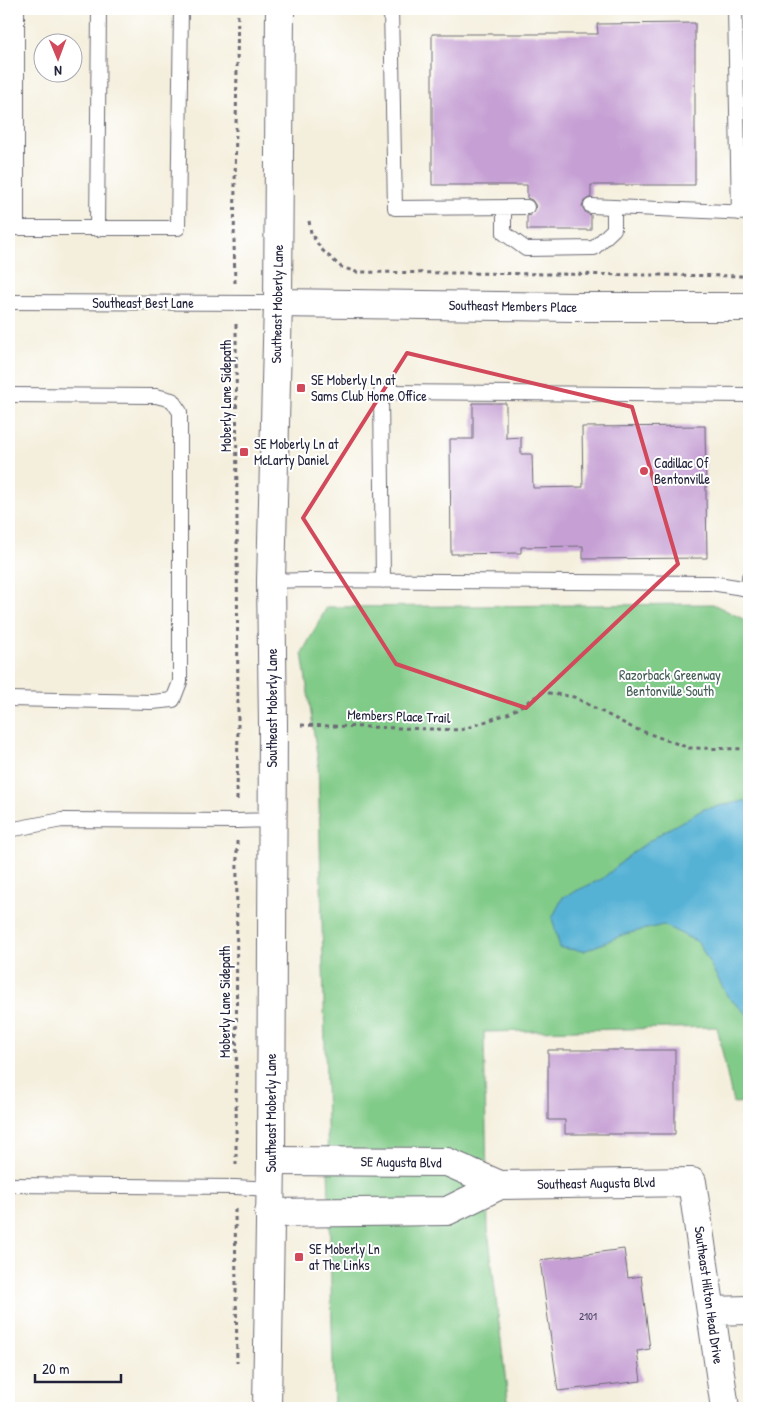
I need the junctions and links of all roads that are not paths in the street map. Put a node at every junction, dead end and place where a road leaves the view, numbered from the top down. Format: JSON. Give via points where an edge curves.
{"nodes":[{"id":1,"x":17,"y":9,"type":"edge"},
{"id":2,"x":99,"y":9,"type":"edge"},
{"id":3,"x":181,"y":9,"type":"edge"},
{"id":4,"x":280,"y":9,"type":"edge"},
{"id":5,"x":391,"y":9,"type":"edge"},
{"id":6,"x":735,"y":9,"type":"edge"},
{"id":7,"x":591,"y":206,"type":"dead end"},
{"id":8,"x":527,"y":207,"type":"dead end"},
{"id":9,"x":504,"y":208,"type":"junction"},
{"id":10,"x":614,"y":208,"type":"junction"},
{"id":11,"x":744,"y":213,"type":"edge"},
{"id":12,"x":13,"y":228,"type":"edge"},
{"id":13,"x":97,"y":228,"type":"junction"},
{"id":14,"x":9,"y":302,"type":"edge"},
{"id":15,"x":278,"y":303,"type":"junction"},
{"id":16,"x":749,"y":307,"type":"edge"},
{"id":17,"x":9,"y":395,"type":"edge"},
{"id":18,"x":749,"y":395,"type":"edge"},
{"id":19,"x":749,"y":577,"type":"edge"},
{"id":20,"x":271,"y":581,"type":"junction"},
{"id":21,"x":383,"y":581,"type":"junction"},
{"id":22,"x":9,"y":699,"type":"edge"},
{"id":23,"x":272,"y":820,"type":"junction"},
{"id":24,"x":9,"y":830,"type":"edge"},
{"id":25,"x":271,"y":1161,"type":"junction"},
{"id":26,"x":692,"y":1182,"type":"joint"},
{"id":27,"x":9,"y":1185,"type":"edge"},
{"id":28,"x":500,"y":1185,"type":"junction"},
{"id":29,"x":270,"y":1201,"type":"junction"},
{"id":30,"x":749,"y":1310,"type":"edge"},
{"id":31,"x":711,"y":1311,"type":"junction"},
{"id":32,"x":266,"y":1408,"type":"edge"},
{"id":33,"x":725,"y":1408,"type":"edge"}],
"edges":[{"from":1,"to":12,"type":"lane"},
{"from":2,"to":13,"type":"lane"},
{"from":3,"to":13,"type":"lane","via":[[178,228]]},
{"from":4,"to":15,"type":"street","name":"Southeast Moberly Lane"},
{"from":5,"to":9,"type":"lane","via":[[395,208]]},
{"from":6,"to":11,"type":"lane"},
{"from":7,"to":10,"type":"lane"},
{"from":8,"to":9,"type":"lane"},
{"from":9,"to":10,"type":"lane","via":[[504,233],[526,249],[594,248],[614,229]]},
{"from":10,"to":11,"type":"lane"},
{"from":12,"to":13,"type":"lane"},
{"from":14,"to":15,"type":"lane","name":"Southeast Best Lane"},
{"from":15,"to":16,"type":"street","name":"Southeast Members Place"},
{"from":15,"to":20,"type":"street","name":"Southeast Moberly Lane"},
{"from":17,"to":22,"type":"lane","via":[[156,396],[172,400],[180,412],[180,682],[173,700]]},
{"from":18,"to":21,"type":"lane","via":[[382,392]]},
{"from":19,"to":21,"type":"lane","via":[[749,589],[712,583]]},
{"from":20,"to":21,"type":"lane"},
{"from":20,"to":23,"type":"street","name":"Southeast Moberly Lane"},
{"from":23,"to":24,"type":"lane","via":[[62,820]]},
{"from":23,"to":25,"type":"street","name":"Southeast Moberly Lane"},
{"from":25,"to":28,"type":"street","name":"SE Augusta Blvd","via":[[447,1162]]},
{"from":25,"to":29,"type":"street","name":"Southeast Moberly Lane"},
{"from":26,"to":28,"type":"street","name":"Southeast Augusta Blvd"},
{"from":26,"to":31,"type":"street","name":"Southeast Hilton Head Drive"},
{"from":27,"to":29,"type":"lane","via":[[235,1187]]},
{"from":28,"to":29,"type":"street","via":[[447,1211]]},
{"from":29,"to":32,"type":"street","name":"Southeast Moberly Lane"},
{"from":30,"to":31,"type":"street"},
{"from":31,"to":33,"type":"street","name":"Southeast Hilton Head Drive"}]}
